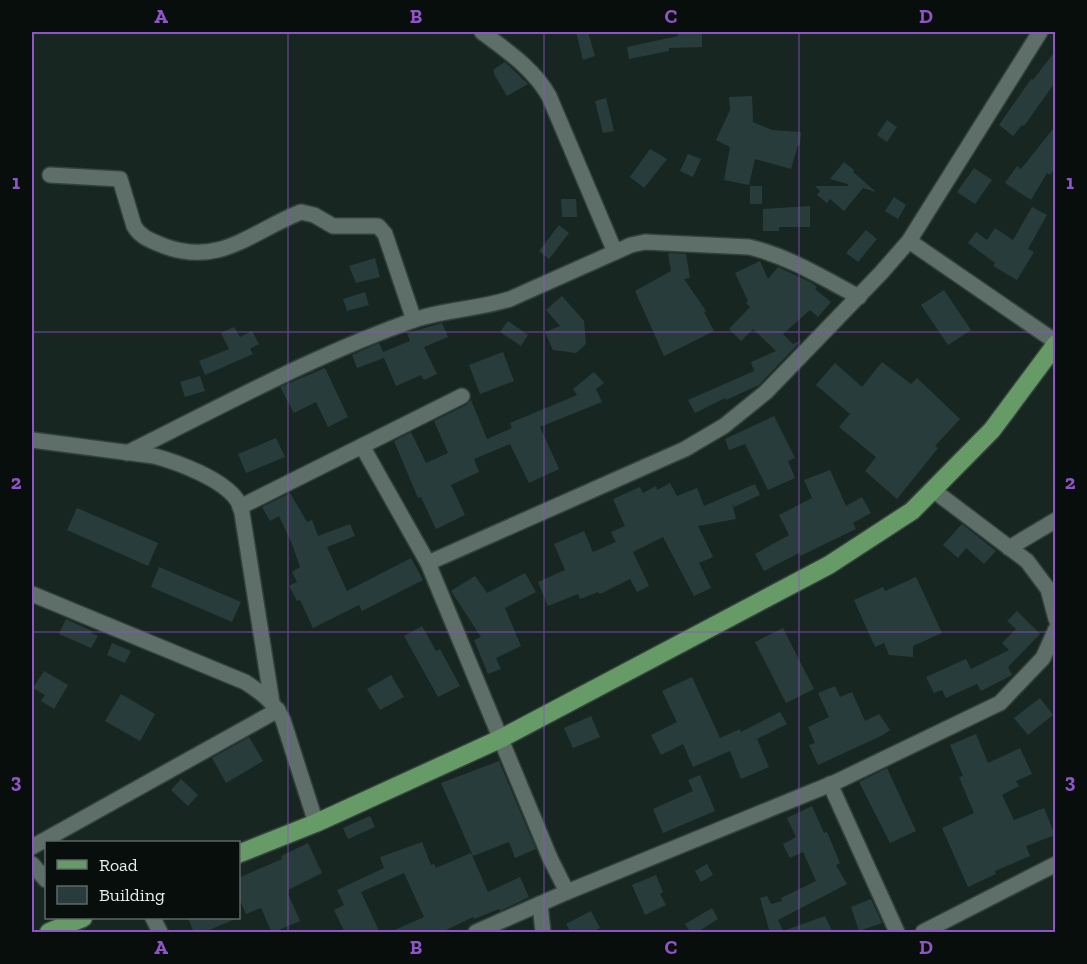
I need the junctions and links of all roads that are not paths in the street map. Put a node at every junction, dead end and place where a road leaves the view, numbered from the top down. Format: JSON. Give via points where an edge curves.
{"nodes":[{"id":1,"x":482,"y":32,"type":"edge"},
{"id":2,"x":1040,"y":32,"type":"edge"},
{"id":3,"x":50,"y":176,"type":"dead end"},
{"id":4,"x":909,"y":241,"type":"junction"},
{"id":5,"x":615,"y":252,"type":"junction"},
{"id":6,"x":859,"y":297,"type":"junction"},
{"id":7,"x":414,"y":320,"type":"junction"},
{"id":8,"x":1054,"y":347,"type":"edge"},
{"id":9,"x":462,"y":396,"type":"dead end"},
{"id":10,"x":32,"y":440,"type":"edge"},
{"id":11,"x":362,"y":446,"type":"junction"},
{"id":12,"x":127,"y":453,"type":"junction"},
{"id":13,"x":933,"y":489,"type":"junction"},
{"id":14,"x":240,"y":507,"type":"junction"},
{"id":15,"x":1056,"y":520,"type":"edge"},
{"id":16,"x":1009,"y":548,"type":"junction"},
{"id":17,"x":428,"y":563,"type":"junction"},
{"id":18,"x":32,"y":594,"type":"edge"},
{"id":19,"x":1056,"y":619,"type":"edge"},
{"id":20,"x":1056,"y":629,"type":"edge"},
{"id":21,"x":275,"y":707,"type":"junction"},
{"id":22,"x":500,"y":739,"type":"junction"},
{"id":23,"x":830,"y":784,"type":"junction"},
{"id":24,"x":316,"y":823,"type":"junction"},
{"id":25,"x":32,"y":847,"type":"edge"},
{"id":26,"x":240,"y":853,"type":"edge"},
{"id":27,"x":32,"y":864,"type":"edge"},
{"id":28,"x":1056,"y":864,"type":"edge"},
{"id":29,"x":45,"y":879,"type":"edge"},
{"id":30,"x":567,"y":892,"type":"junction"},
{"id":31,"x":540,"y":904,"type":"junction"},
{"id":32,"x":80,"y":919,"type":"edge"},
{"id":33,"x":153,"y":919,"type":"edge"},
{"id":34,"x":498,"y":929,"type":"edge"},
{"id":35,"x":49,"y":933,"type":"edge"},
{"id":36,"x":160,"y":933,"type":"edge"},
{"id":37,"x":476,"y":933,"type":"edge"},
{"id":38,"x":543,"y":933,"type":"edge"},
{"id":39,"x":897,"y":933,"type":"edge"},
{"id":40,"x":923,"y":933,"type":"edge"}],
"edges":[{"from":1,"to":5,"type":"street","via":[[541,82]]},
{"from":2,"to":4,"type":"street"},
{"from":3,"to":7,"type":"street","via":[[120,179],[138,232],[148,240],[181,252],[215,251],[301,212],[333,226],[378,226],[385,234]]},
{"from":4,"to":6,"type":"street"},
{"from":4,"to":8,"type":"street"},
{"from":5,"to":6,"type":"street","via":[[645,242],[749,247],[783,257]]},
{"from":5,"to":7,"type":"street","via":[[510,299]]},
{"from":6,"to":17,"type":"street","via":[[765,392],[724,426],[685,449]]},
{"from":7,"to":12,"type":"street","via":[[302,366]]},
{"from":8,"to":13,"type":"main road","via":[[992,430]]},
{"from":9,"to":11,"type":"street"},
{"from":10,"to":12,"type":"street"},
{"from":11,"to":14,"type":"street"},
{"from":11,"to":17,"type":"street"},
{"from":12,"to":14,"type":"street","via":[[173,461],[228,490]]},
{"from":13,"to":16,"type":"street"},
{"from":13,"to":22,"type":"main road","via":[[912,511],[829,565]]},
{"from":14,"to":21,"type":"street"},
{"from":15,"to":16,"type":"street"},
{"from":16,"to":19,"type":"street","via":[[1027,561],[1048,589]]},
{"from":17,"to":22,"type":"street"},
{"from":18,"to":21,"type":"street","via":[[245,682]]},
{"from":20,"to":23,"type":"street","via":[[1043,658],[1000,703]]},
{"from":21,"to":24,"type":"street"},
{"from":21,"to":25,"type":"street"},
{"from":22,"to":24,"type":"main road"},
{"from":22,"to":30,"type":"street"},
{"from":23,"to":30,"type":"street"},
{"from":23,"to":39,"type":"street"},
{"from":24,"to":26,"type":"main road"},
{"from":27,"to":29,"type":"street"},
{"from":28,"to":40,"type":"street"},
{"from":30,"to":31,"type":"street"},
{"from":31,"to":34,"type":"street"},
{"from":31,"to":38,"type":"street"},
{"from":32,"to":35,"type":"main road"},
{"from":33,"to":36,"type":"street"},
{"from":34,"to":37,"type":"street"}]}
